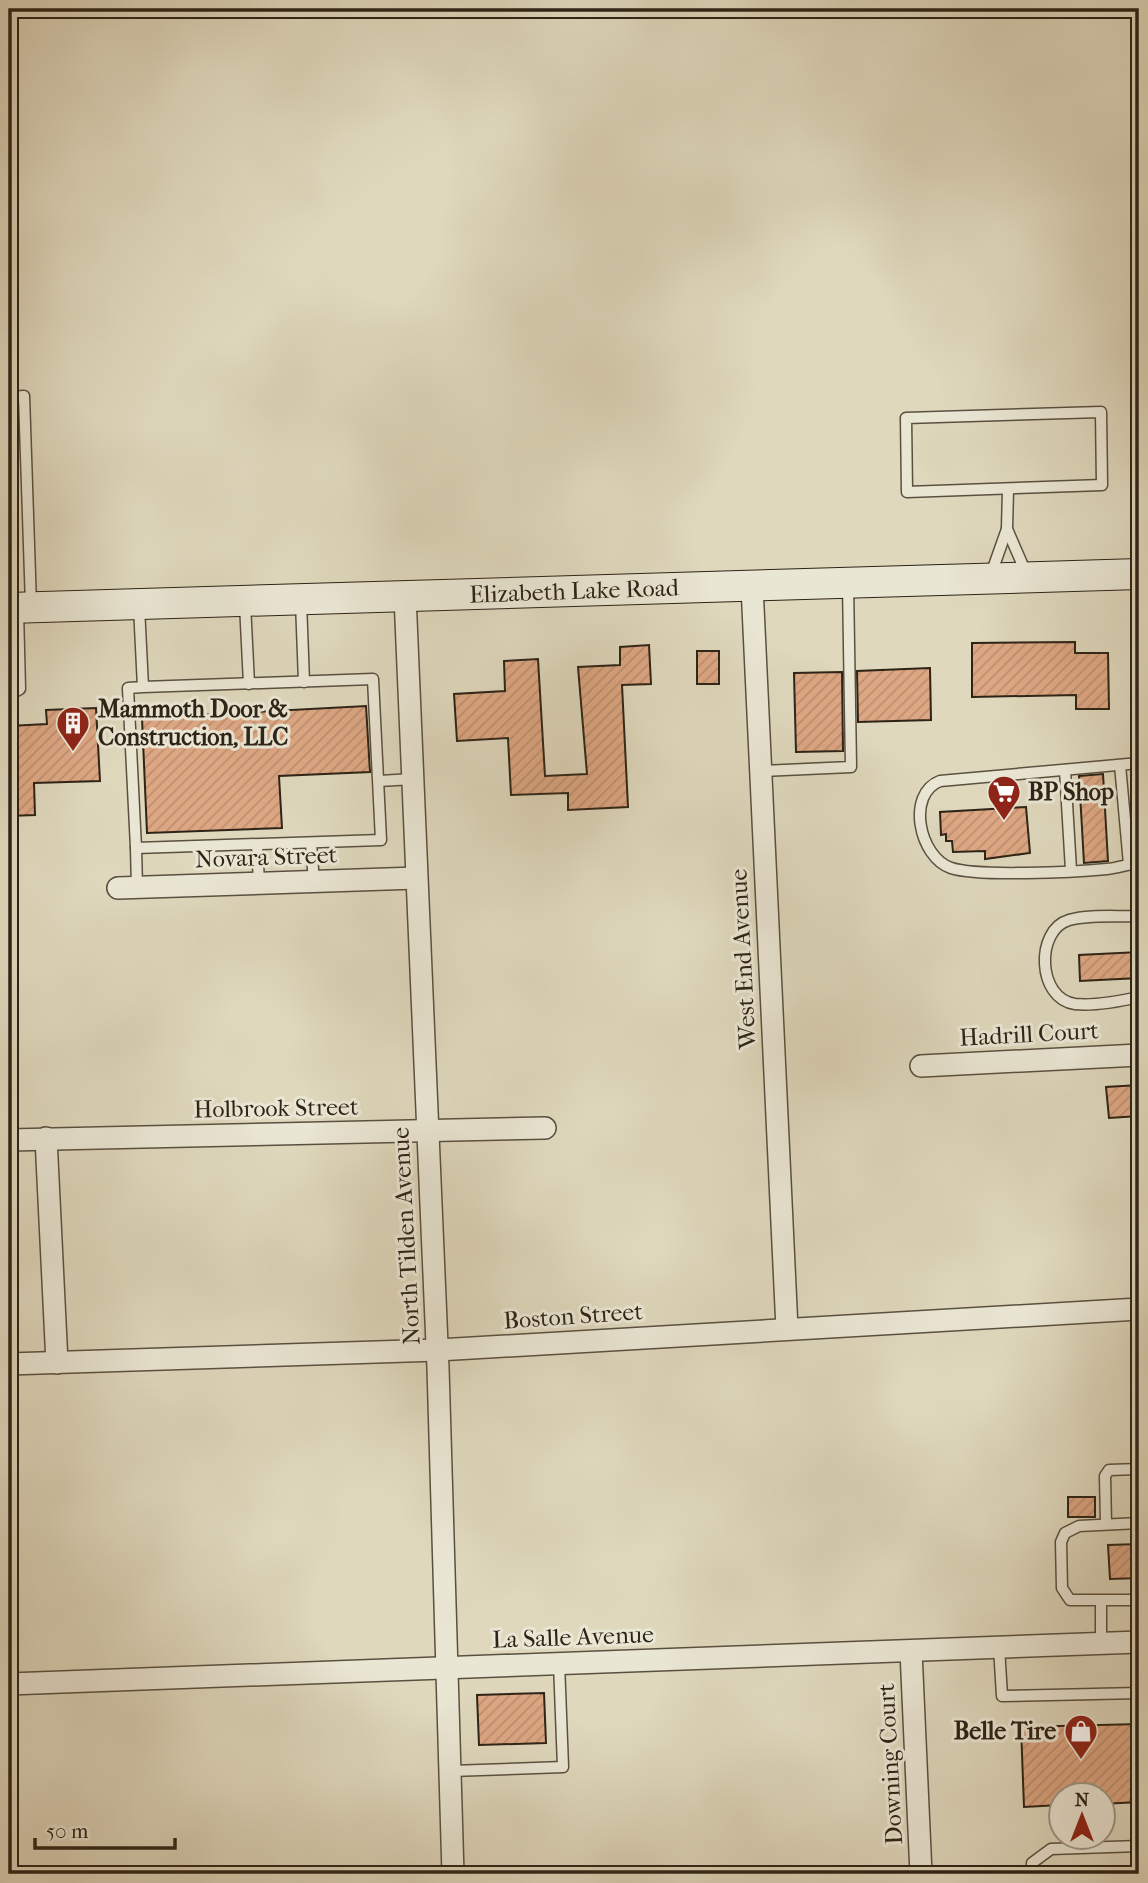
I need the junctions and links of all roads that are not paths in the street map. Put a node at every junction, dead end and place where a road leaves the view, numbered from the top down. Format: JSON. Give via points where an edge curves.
{"nodes":[{"id":1,"x":9,"y":397,"type":"edge"},
{"id":2,"x":1008,"y":489,"type":"junction"},
{"id":3,"x":1007,"y":529,"type":"junction"},
{"id":4,"x":1139,"y":575,"type":"edge"},
{"id":5,"x":1028,"y":577,"type":"junction"},
{"id":6,"x":989,"y":580,"type":"junction"},
{"id":7,"x":848,"y":584,"type":"junction"},
{"id":8,"x":752,"y":586,"type":"junction"},
{"id":9,"x":405,"y":596,"type":"junction"},
{"id":10,"x":301,"y":599,"type":"junction"},
{"id":11,"x":245,"y":601,"type":"junction"},
{"id":12,"x":139,"y":604,"type":"junction"},
{"id":13,"x":19,"y":608,"type":"edge"},
{"id":14,"x":304,"y":682,"type":"junction"},
{"id":15,"x":249,"y":684,"type":"junction"},
{"id":16,"x":143,"y":687,"type":"junction"},
{"id":17,"x":9,"y":695,"type":"edge"},
{"id":18,"x":1139,"y":763,"type":"edge"},
{"id":19,"x":1120,"y":765,"type":"junction"},
{"id":20,"x":1065,"y":770,"type":"junction"},
{"id":21,"x":761,"y":771,"type":"junction"},
{"id":22,"x":413,"y":779,"type":"junction"},
{"id":23,"x":379,"y":780,"type":"junction"},
{"id":24,"x":311,"y":844,"type":"junction"},
{"id":25,"x":257,"y":845,"type":"junction"},
{"id":26,"x":136,"y":848,"type":"junction"},
{"id":27,"x":1134,"y":863,"type":"edge"},
{"id":28,"x":1070,"y":870,"type":"junction"},
{"id":29,"x":416,"y":878,"type":"junction"},
{"id":30,"x":314,"y":882,"type":"junction"},
{"id":31,"x":259,"y":883,"type":"junction"},
{"id":32,"x":127,"y":888,"type":"joint"},
{"id":33,"x":1139,"y":916,"type":"edge"},
{"id":34,"x":1139,"y":997,"type":"edge"},
{"id":35,"x":1139,"y":1055,"type":"edge"},
{"id":36,"x":920,"y":1066,"type":"dead end"},
{"id":37,"x":545,"y":1128,"type":"dead end"},
{"id":38,"x":428,"y":1132,"type":"junction"},
{"id":39,"x":46,"y":1138,"type":"junction"},
{"id":40,"x":9,"y":1140,"type":"edge"},
{"id":41,"x":1139,"y":1309,"type":"edge"},
{"id":42,"x":787,"y":1329,"type":"junction"},
{"id":43,"x":438,"y":1350,"type":"junction"},
{"id":44,"x":57,"y":1363,"type":"junction"},
{"id":45,"x":9,"y":1364,"type":"edge"},
{"id":46,"x":1139,"y":1469,"type":"edge"},
{"id":47,"x":1139,"y":1523,"type":"edge"},
{"id":48,"x":1106,"y":1524,"type":"junction"},
{"id":49,"x":1139,"y":1600,"type":"edge"},
{"id":50,"x":1101,"y":1601,"type":"junction"},
{"id":51,"x":1139,"y":1642,"type":"edge"},
{"id":52,"x":1101,"y":1643,"type":"junction"},
{"id":53,"x":999,"y":1647,"type":"junction"},
{"id":54,"x":911,"y":1651,"type":"junction"},
{"id":55,"x":559,"y":1663,"type":"junction"},
{"id":56,"x":449,"y":1668,"type":"junction"},
{"id":57,"x":9,"y":1684,"type":"edge"},
{"id":58,"x":1139,"y":1693,"type":"edge"},
{"id":59,"x":451,"y":1771,"type":"junction"},
{"id":60,"x":1139,"y":1846,"type":"edge"},
{"id":61,"x":453,"y":1874,"type":"edge"},
{"id":62,"x":921,"y":1874,"type":"edge"},
{"id":63,"x":1032,"y":1874,"type":"edge"}],
"edges":[{"from":1,"to":13,"type":"lane","via":[[24,396]]},
{"from":2,"to":2,"type":"lane","via":[[907,492],[906,418],[1101,412],[1102,485]]},
{"from":2,"to":3,"type":"lane"},
{"from":3,"to":5,"type":"lane"},
{"from":3,"to":6,"type":"lane"},
{"from":4,"to":5,"type":"main road","name":"Elizabeth Lake Road"},
{"from":5,"to":6,"type":"main road","name":"Elizabeth Lake Road"},
{"from":6,"to":7,"type":"main road","name":"Elizabeth Lake Road"},
{"from":7,"to":8,"type":"main road","name":"Elizabeth Lake Road"},
{"from":7,"to":21,"type":"lane","via":[[851,767]]},
{"from":8,"to":9,"type":"main road","name":"Elizabeth Lake Road"},
{"from":8,"to":21,"type":"street","name":"West End Avenue"},
{"from":9,"to":10,"type":"main road","name":"Elizabeth Lake Road"},
{"from":9,"to":22,"type":"street","name":"North Tilden Avenue"},
{"from":10,"to":11,"type":"main road","name":"Elizabeth Lake Road"},
{"from":10,"to":14,"type":"lane"},
{"from":11,"to":12,"type":"main road","name":"Elizabeth Lake Road"},
{"from":11,"to":15,"type":"lane"},
{"from":12,"to":13,"type":"main road","name":"Elizabeth Lake Road"},
{"from":12,"to":16,"type":"lane"},
{"from":13,"to":17,"type":"lane","via":[[20,689]]},
{"from":14,"to":15,"type":"lane"},
{"from":14,"to":23,"type":"lane","via":[[373,680]]},
{"from":15,"to":16,"type":"lane"},
{"from":16,"to":26,"type":"lane","via":[[128,688]]},
{"from":18,"to":19,"type":"lane"},
{"from":19,"to":20,"type":"lane"},
{"from":19,"to":27,"type":"lane"},
{"from":20,"to":28,"type":"lane"},
{"from":20,"to":28,"type":"lane","via":[[940,781],[929,785],[920,816],[929,851],[951,868],[978,872]]},
{"from":21,"to":42,"type":"street","name":"West End Avenue"},
{"from":22,"to":23,"type":"lane"},
{"from":22,"to":29,"type":"street","name":"North Tilden Avenue"},
{"from":23,"to":24,"type":"lane","via":[[381,840]]},
{"from":24,"to":25,"type":"lane"},
{"from":24,"to":30,"type":"lane"},
{"from":25,"to":26,"type":"lane"},
{"from":25,"to":31,"type":"lane"},
{"from":26,"to":32,"type":"lane"},
{"from":27,"to":28,"type":"lane"},
{"from":29,"to":30,"type":"street","name":"Novara Street"},
{"from":29,"to":38,"type":"street","name":"North Tilden Avenue"},
{"from":30,"to":31,"type":"street","name":"Novara Street"},
{"from":31,"to":32,"type":"street","name":"Novara Street"},
{"from":33,"to":34,"type":"lane","via":[[1068,920],[1056,929],[1045,952],[1044,969],[1052,991],[1073,1004]]},
{"from":35,"to":36,"type":"street","name":"Hadrill Court"},
{"from":37,"to":38,"type":"street","name":"Holbrook Street"},
{"from":38,"to":39,"type":"street","name":"Holbrook Street"},
{"from":38,"to":43,"type":"street","name":"North Tilden Avenue"},
{"from":39,"to":40,"type":"street","name":"Holbrook Street"},
{"from":39,"to":44,"type":"street"},
{"from":41,"to":42,"type":"street","name":"Boston Street"},
{"from":42,"to":43,"type":"street","name":"Boston Street"},
{"from":43,"to":44,"type":"street","name":"Boston Street"},
{"from":43,"to":56,"type":"street","name":"North Tilden Avenue"},
{"from":44,"to":45,"type":"street","name":"Boston Street"},
{"from":46,"to":48,"type":"lane","via":[[1109,1471],[1105,1476]]},
{"from":47,"to":48,"type":"lane"},
{"from":48,"to":50,"type":"lane","via":[[1071,1528],[1061,1542],[1064,1596],[1080,1602]]},
{"from":49,"to":50,"type":"lane"},
{"from":50,"to":52,"type":"lane"},
{"from":51,"to":52,"type":"street","name":"La Salle Avenue"},
{"from":52,"to":53,"type":"street","name":"La Salle Avenue"},
{"from":53,"to":54,"type":"street","name":"La Salle Avenue"},
{"from":53,"to":58,"type":"lane","via":[[1002,1696]]},
{"from":54,"to":55,"type":"street","name":"La Salle Avenue"},
{"from":54,"to":62,"type":"street","name":"Downing Court"},
{"from":55,"to":56,"type":"street","name":"La Salle Avenue"},
{"from":55,"to":59,"type":"lane","via":[[563,1768]]},
{"from":56,"to":57,"type":"street","name":"La Salle Avenue"},
{"from":56,"to":59,"type":"street","name":"North Tilden Avenue"},
{"from":59,"to":61,"type":"street","name":"North Tilden Avenue"},
{"from":60,"to":63,"type":"lane","via":[[1051,1849],[1032,1863]]}]}
